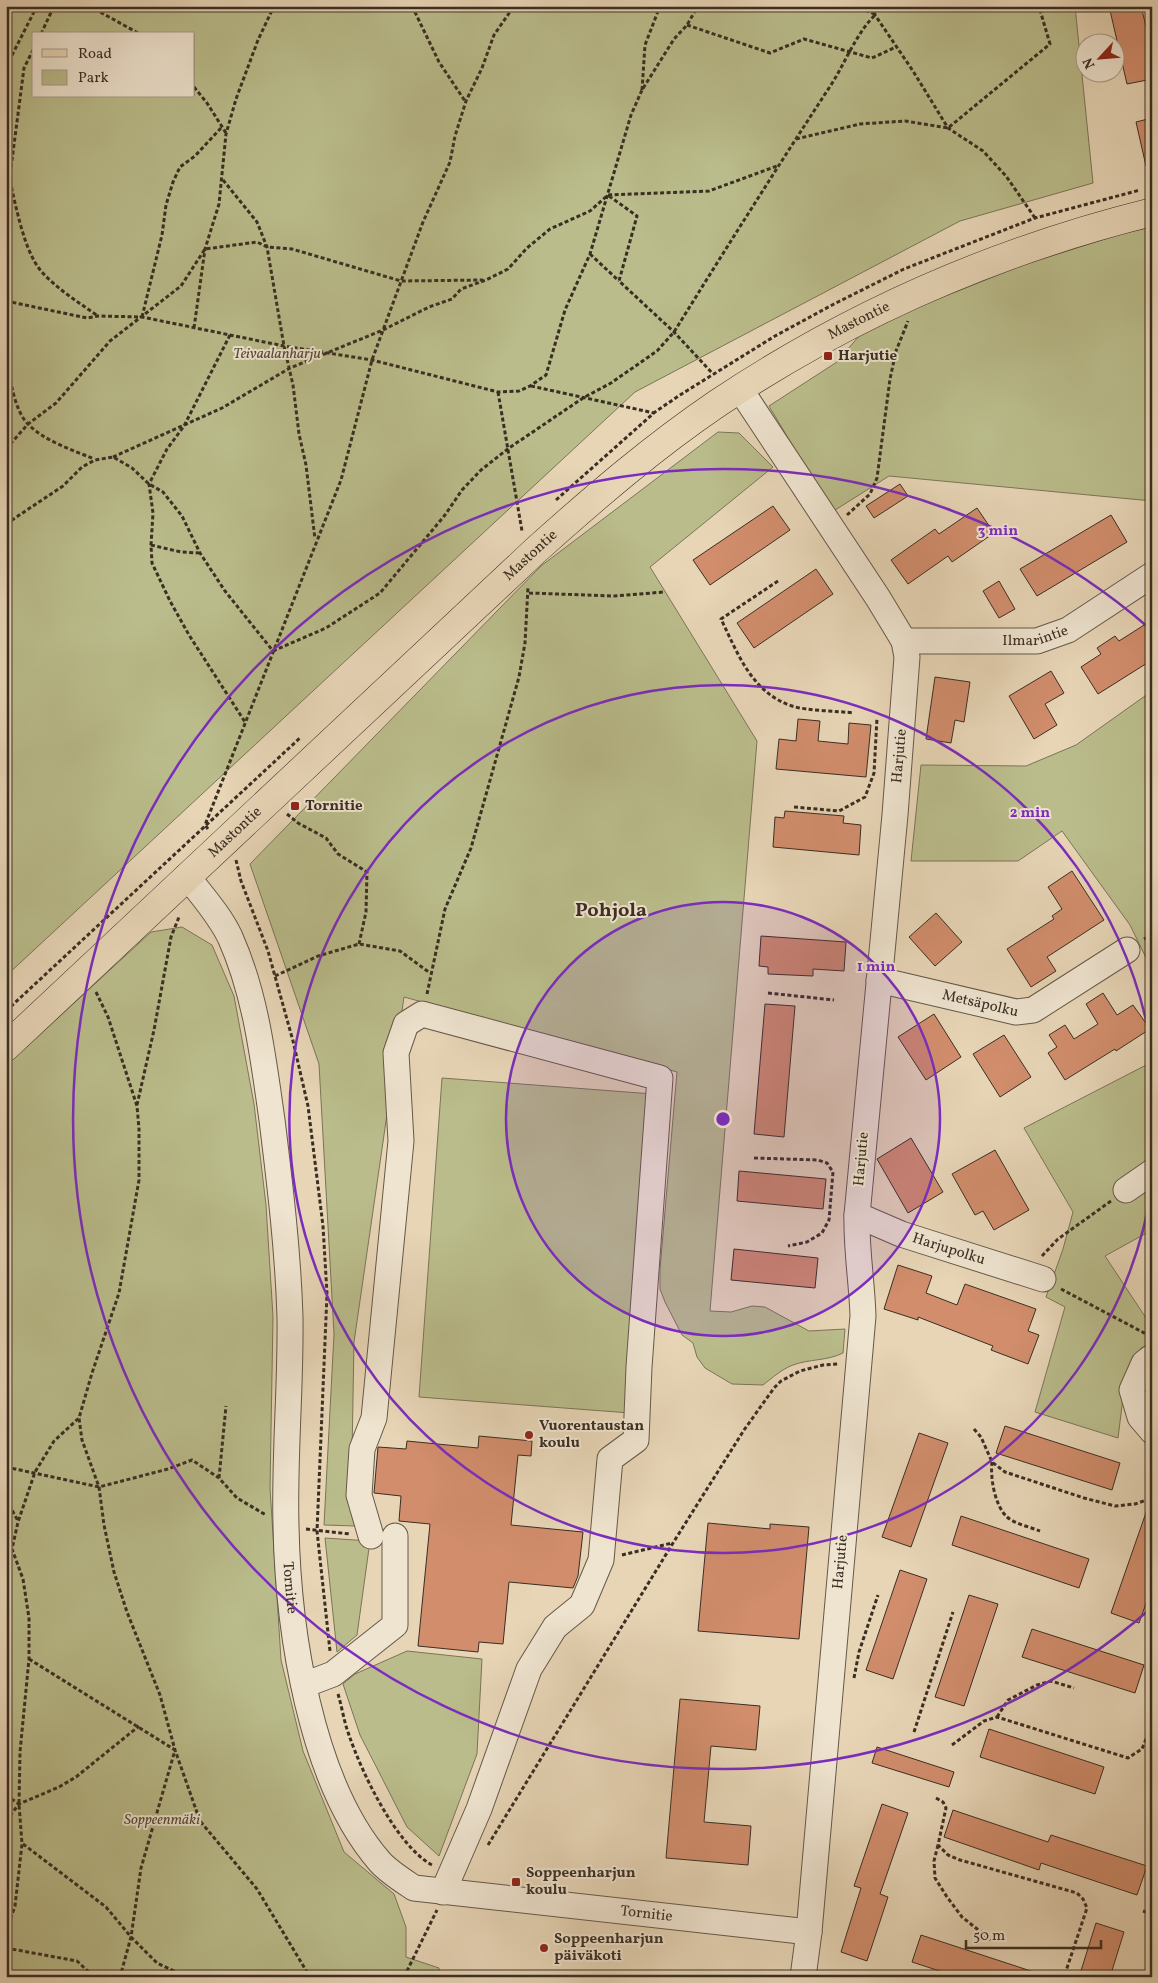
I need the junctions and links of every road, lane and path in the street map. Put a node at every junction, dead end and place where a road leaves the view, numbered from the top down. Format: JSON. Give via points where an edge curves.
{"nodes":[{"id":1,"x":37,"y":6,"type":"edge"},
{"id":2,"x":54,"y":6,"type":"edge"},
{"id":3,"x":89,"y":6,"type":"edge"},
{"id":4,"x":274,"y":6,"type":"edge"},
{"id":5,"x":412,"y":6,"type":"edge"},
{"id":6,"x":514,"y":6,"type":"edge"},
{"id":7,"x":660,"y":6,"type":"edge"},
{"id":8,"x":698,"y":6,"type":"edge"},
{"id":9,"x":853,"y":6,"type":"edge"},
{"id":10,"x":873,"y":6,"type":"edge"},
{"id":11,"x":1042,"y":6,"type":"edge"},
{"id":12,"x":875,"y":14,"type":"junction"},
{"id":13,"x":687,"y":25,"type":"junction"},
{"id":14,"x":42,"y":32,"type":"edge"},
{"id":15,"x":136,"y":32,"type":"edge"},
{"id":16,"x":896,"y":47,"type":"junction"},
{"id":17,"x":32,"y":52,"type":"edge"},
{"id":18,"x":850,"y":53,"type":"junction"},
{"id":19,"x":6,"y":67,"type":"edge"},
{"id":20,"x":195,"y":88,"type":"edge"},
{"id":21,"x":642,"y":90,"type":"junction"},
{"id":22,"x":466,"y":101,"type":"junction"},
{"id":23,"x":221,"y":128,"type":"junction"},
{"id":24,"x":948,"y":128,"type":"junction"},
{"id":25,"x":226,"y":134,"type":"junction"},
{"id":26,"x":795,"y":140,"type":"junction"},
{"id":27,"x":778,"y":166,"type":"junction"},
{"id":28,"x":223,"y":180,"type":"junction"},
{"id":29,"x":10,"y":181,"type":"junction"},
{"id":30,"x":608,"y":195,"type":"junction"},
{"id":31,"x":6,"y":206,"type":"edge"},
{"id":32,"x":1152,"y":212,"type":"edge"},
{"id":33,"x":1035,"y":218,"type":"dead end"},
{"id":34,"x":267,"y":247,"type":"junction"},
{"id":35,"x":205,"y":250,"type":"junction"},
{"id":36,"x":590,"y":254,"type":"junction"},
{"id":37,"x":932,"y":258,"type":"dead end"},
{"id":38,"x":486,"y":280,"type":"junction"},
{"id":39,"x":401,"y":281,"type":"junction"},
{"id":40,"x":619,"y":281,"type":"junction"},
{"id":41,"x":921,"y":290,"type":"junction"},
{"id":42,"x":6,"y":301,"type":"edge"},
{"id":43,"x":98,"y":316,"type":"junction"},
{"id":44,"x":142,"y":317,"type":"junction"},
{"id":45,"x":194,"y":328,"type":"junction"},
{"id":46,"x":383,"y":330,"type":"junction"},
{"id":47,"x":674,"y":332,"type":"junction"},
{"id":48,"x":230,"y":335,"type":"junction"},
{"id":49,"x":284,"y":346,"type":"junction"},
{"id":50,"x":326,"y":352,"type":"junction"},
{"id":51,"x":372,"y":360,"type":"junction"},
{"id":52,"x":6,"y":361,"type":"edge"},
{"id":53,"x":290,"y":368,"type":"junction"},
{"id":54,"x":713,"y":374,"type":"dead end"},
{"id":55,"x":530,"y":386,"type":"junction"},
{"id":56,"x":740,"y":389,"type":"junction"},
{"id":57,"x":498,"y":392,"type":"junction"},
{"id":58,"x":583,"y":398,"type":"junction"},
{"id":59,"x":655,"y":413,"type":"dead end"},
{"id":60,"x":28,"y":424,"type":"junction"},
{"id":61,"x":184,"y":426,"type":"junction"},
{"id":62,"x":509,"y":448,"type":"junction"},
{"id":63,"x":6,"y":449,"type":"edge"},
{"id":64,"x":112,"y":457,"type":"junction"},
{"id":65,"x":94,"y":460,"type":"junction"},
{"id":66,"x":149,"y":484,"type":"junction"},
{"id":67,"x":6,"y":524,"type":"edge"},
{"id":68,"x":522,"y":530,"type":"dead end"},
{"id":69,"x":833,"y":530,"type":"junction"},
{"id":70,"x":316,"y":541,"type":"junction"},
{"id":71,"x":151,"y":545,"type":"junction"},
{"id":72,"x":200,"y":553,"type":"junction"},
{"id":73,"x":526,"y":559,"type":"junction"},
{"id":74,"x":1152,"y":575,"type":"edge"},
{"id":75,"x":778,"y":581,"type":"dead end"},
{"id":76,"x":664,"y":592,"type":"dead end"},
{"id":77,"x":528,"y":593,"type":"junction"},
{"id":78,"x":904,"y":641,"type":"junction"},
{"id":79,"x":272,"y":651,"type":"junction"},
{"id":80,"x":854,"y":713,"type":"dead end"},
{"id":81,"x":877,"y":718,"type":"dead end"},
{"id":82,"x":245,"y":723,"type":"junction"},
{"id":83,"x":794,"y":807,"type":"dead end"},
{"id":84,"x":286,"y":814,"type":"dead end"},
{"id":85,"x":214,"y":835,"type":"junction"},
{"id":86,"x":187,"y":876,"type":"junction"},
{"id":87,"x":171,"y":937,"type":"dead end"},
{"id":88,"x":359,"y":944,"type":"junction"},
{"id":89,"x":1127,"y":950,"type":"dead end"},
{"id":90,"x":86,"y":972,"type":"junction"},
{"id":91,"x":431,"y":973,"type":"junction"},
{"id":92,"x":275,"y":976,"type":"junction"},
{"id":93,"x":879,"y":980,"type":"junction"},
{"id":94,"x":768,"y":993,"type":"dead end"},
{"id":95,"x":834,"y":1000,"type":"dead end"},
{"id":96,"x":422,"y":1014,"type":"junction"},
{"id":97,"x":6,"y":1047,"type":"edge"},
{"id":98,"x":137,"y":1106,"type":"junction"},
{"id":99,"x":754,"y":1158,"type":"dead end"},
{"id":100,"x":1152,"y":1172,"type":"edge"},
{"id":101,"x":1126,"y":1190,"type":"joint"},
{"id":102,"x":857,"y":1215,"type":"junction"},
{"id":103,"x":788,"y":1246,"type":"dead end"},
{"id":104,"x":1034,"y":1276,"type":"junction"},
{"id":105,"x":1152,"y":1336,"type":"edge"},
{"id":106,"x":1152,"y":1357,"type":"edge"},
{"id":107,"x":848,"y":1364,"type":"dead end"},
{"id":108,"x":226,"y":1406,"type":"dead end"},
{"id":109,"x":79,"y":1418,"type":"junction"},
{"id":110,"x":974,"y":1429,"type":"dead end"},
{"id":111,"x":1152,"y":1431,"type":"edge"},
{"id":112,"x":992,"y":1462,"type":"junction"},
{"id":113,"x":6,"y":1467,"type":"edge"},
{"id":114,"x":35,"y":1472,"type":"junction"},
{"id":115,"x":219,"y":1478,"type":"junction"},
{"id":116,"x":99,"y":1487,"type":"junction"},
{"id":117,"x":1152,"y":1498,"type":"edge"},
{"id":118,"x":6,"y":1500,"type":"edge"},
{"id":119,"x":18,"y":1522,"type":"junction"},
{"id":120,"x":286,"y":1526,"type":"junction"},
{"id":121,"x":317,"y":1531,"type":"junction"},
{"id":122,"x":1040,"y":1531,"type":"dead end"},
{"id":123,"x":383,"y":1536,"type":"junction"},
{"id":124,"x":673,"y":1543,"type":"junction"},
{"id":125,"x":12,"y":1548,"type":"junction"},
{"id":126,"x":6,"y":1553,"type":"edge"},
{"id":127,"x":601,"y":1560,"type":"junction"},
{"id":128,"x":878,"y":1595,"type":"dead end"},
{"id":129,"x":953,"y":1612,"type":"dead end"},
{"id":130,"x":29,"y":1659,"type":"junction"},
{"id":131,"x":333,"y":1674,"type":"junction"},
{"id":132,"x":854,"y":1681,"type":"dead end"},
{"id":133,"x":304,"y":1685,"type":"junction"},
{"id":134,"x":1074,"y":1688,"type":"dead end"},
{"id":135,"x":997,"y":1717,"type":"junction"},
{"id":136,"x":1152,"y":1724,"type":"edge"},
{"id":137,"x":139,"y":1726,"type":"junction"},
{"id":138,"x":914,"y":1732,"type":"dead end"},
{"id":139,"x":952,"y":1745,"type":"dead end"},
{"id":140,"x":175,"y":1750,"type":"junction"},
{"id":141,"x":6,"y":1795,"type":"edge"},
{"id":142,"x":936,"y":1798,"type":"dead end"},
{"id":143,"x":20,"y":1804,"type":"junction"},
{"id":144,"x":6,"y":1821,"type":"edge"},
{"id":145,"x":22,"y":1844,"type":"junction"},
{"id":146,"x":938,"y":1845,"type":"junction"},
{"id":147,"x":484,"y":1852,"type":"dead end"},
{"id":148,"x":446,"y":1883,"type":"junction"},
{"id":149,"x":1142,"y":1910,"type":"dead end"},
{"id":150,"x":1152,"y":1914,"type":"edge"},
{"id":151,"x":6,"y":1932,"type":"edge"},
{"id":152,"x":809,"y":1932,"type":"junction"},
{"id":153,"x":131,"y":1937,"type":"junction"},
{"id":154,"x":991,"y":1940,"type":"dead end"},
{"id":155,"x":6,"y":1948,"type":"edge"},
{"id":156,"x":94,"y":1977,"type":"edge"},
{"id":157,"x":120,"y":1977,"type":"edge"},
{"id":158,"x":187,"y":1977,"type":"edge"},
{"id":159,"x":310,"y":1977,"type":"edge"},
{"id":160,"x":404,"y":1977,"type":"edge"},
{"id":161,"x":803,"y":1977,"type":"edge"},
{"id":162,"x":1064,"y":1977,"type":"edge"}],
"edges":[{"from":1,"to":19,"type":"path"},
{"from":2,"to":14,"type":"path"},
{"from":3,"to":15,"type":"path"},
{"from":4,"to":25,"type":"path","via":[[258,40]]},
{"from":5,"to":22,"type":"path","via":[[439,62]]},
{"from":6,"to":22,"type":"path","via":[[494,35]]},
{"from":7,"to":21,"type":"path","via":[[645,45]]},
{"from":8,"to":13,"type":"path"},
{"from":9,"to":12,"type":"path"},
{"from":10,"to":12,"type":"path"},
{"from":11,"to":24,"type":"path","via":[[1040,10],[1050,44]]},
{"from":12,"to":16,"type":"path"},
{"from":12,"to":18,"type":"path","via":[[865,24]]},
{"from":13,"to":18,"type":"path","via":[[770,53],[804,39]]},
{"from":13,"to":21,"type":"path","via":[[674,39]]},
{"from":16,"to":18,"type":"path","via":[[872,58]]},
{"from":16,"to":24,"type":"path"},
{"from":17,"to":29,"type":"path","via":[[24,68]]},
{"from":18,"to":26,"type":"path"},
{"from":20,"to":23,"type":"path"},
{"from":21,"to":30,"type":"path","via":[[631,115]]},
{"from":22,"to":39,"type":"path","via":[[450,162]]},
{"from":23,"to":25,"type":"path"},
{"from":23,"to":44,"type":"path","via":[[180,167],[173,182]]},
{"from":24,"to":26,"type":"path","via":[[905,121],[860,124]]},
{"from":24,"to":33,"type":"path","via":[[983,151],[1006,176]]},
{"from":25,"to":28,"type":"path"},
{"from":26,"to":27,"type":"path"},
{"from":27,"to":30,"type":"path","via":[[709,191]]},
{"from":27,"to":47,"type":"path"},
{"from":28,"to":34,"type":"path","via":[[257,222]]},
{"from":28,"to":35,"type":"path"},
{"from":29,"to":31,"type":"path"},
{"from":29,"to":43,"type":"path","via":[[27,246],[40,270]]},
{"from":30,"to":36,"type":"path"},
{"from":30,"to":38,"type":"path","via":[[590,211],[550,229],[508,269]]},
{"from":30,"to":40,"type":"path","via":[[637,216]]},
{"from":32,"to":41,"type":"main road","name":"Mastontie","via":[[1035,245]]},
{"from":34,"to":35,"type":"path","via":[[257,242]]},
{"from":34,"to":39,"type":"path","via":[[292,249]]},
{"from":34,"to":49,"type":"path"},
{"from":35,"to":44,"type":"path","via":[[181,286]]},
{"from":35,"to":45,"type":"path"},
{"from":36,"to":40,"type":"path"},
{"from":36,"to":55,"type":"path","via":[[565,310],[546,375]]},
{"from":37,"to":41,"type":"path"},
{"from":38,"to":39,"type":"path"},
{"from":38,"to":46,"type":"path","via":[[461,289],[452,299]]},
{"from":39,"to":46,"type":"path"},
{"from":40,"to":47,"type":"path"},
{"from":41,"to":56,"type":"main road","name":"Mastontie","via":[[854,323]]},
{"from":41,"to":69,"type":"path","via":[[896,351],[877,478],[870,494]]},
{"from":42,"to":43,"type":"path","via":[[87,318]]},
{"from":43,"to":44,"type":"path"},
{"from":44,"to":45,"type":"path"},
{"from":44,"to":60,"type":"path","via":[[110,341],[56,403]]},
{"from":45,"to":48,"type":"path"},
{"from":46,"to":50,"type":"path"},
{"from":46,"to":51,"type":"path"},
{"from":47,"to":54,"type":"path"},
{"from":47,"to":58,"type":"path","via":[[657,350],[611,383]]},
{"from":48,"to":49,"type":"path"},
{"from":48,"to":61,"type":"path"},
{"from":49,"to":50,"type":"path"},
{"from":49,"to":53,"type":"path"},
{"from":50,"to":51,"type":"path"},
{"from":50,"to":53,"type":"path"},
{"from":51,"to":57,"type":"path"},
{"from":51,"to":70,"type":"path","via":[[341,480]]},
{"from":52,"to":60,"type":"path","via":[[16,402]]},
{"from":53,"to":61,"type":"path"},
{"from":53,"to":70,"type":"path"},
{"from":55,"to":57,"type":"path","via":[[518,391]]},
{"from":55,"to":58,"type":"path"},
{"from":56,"to":69,"type":"street","name":"Harjutie"},
{"from":56,"to":73,"type":"main road","name":"Mastontie","via":[[647,455]]},
{"from":57,"to":62,"type":"path"},
{"from":58,"to":59,"type":"path"},
{"from":58,"to":62,"type":"path"},
{"from":60,"to":63,"type":"path"},
{"from":60,"to":65,"type":"path","via":[[52,441]]},
{"from":61,"to":64,"type":"path"},
{"from":61,"to":66,"type":"path","via":[[167,449]]},
{"from":62,"to":68,"type":"path"},
{"from":62,"to":79,"type":"path","via":[[462,490],[380,592],[326,628]]},
{"from":64,"to":65,"type":"path"},
{"from":64,"to":66,"type":"path","via":[[132,468]]},
{"from":65,"to":67,"type":"path","via":[[63,486]]},
{"from":66,"to":71,"type":"path","via":[[153,513]]},
{"from":66,"to":72,"type":"path","via":[[164,492],[182,516]]},
{"from":69,"to":78,"type":"street","name":"Harjutie"},
{"from":70,"to":79,"type":"path"},
{"from":71,"to":72,"type":"path"},
{"from":71,"to":82,"type":"path","via":[[152,563],[188,635]]},
{"from":72,"to":79,"type":"path"},
{"from":73,"to":77,"type":"path"},
{"from":73,"to":85,"type":"main road","name":"Mastontie"},
{"from":74,"to":78,"type":"street","name":"Ilmarintie","via":[[1068,630],[1037,641]]},
{"from":75,"to":80,"type":"path","via":[[721,619],[743,665],[764,691],[793,706]]},
{"from":76,"to":77,"type":"path","via":[[614,596]]},
{"from":77,"to":91,"type":"path","via":[[519,677],[471,848],[445,909]]},
{"from":78,"to":93,"type":"street","name":"Harjutie","via":[[906,683]]},
{"from":79,"to":82,"type":"path"},
{"from":81,"to":83,"type":"path","via":[[874,773],[865,797],[839,811]]},
{"from":82,"to":85,"type":"path"},
{"from":84,"to":88,"type":"path","via":[[326,838],[338,854],[367,872],[366,912]]},
{"from":85,"to":86,"type":"main road","name":"Mastontie"},
{"from":85,"to":92,"type":"path","via":[[236,860]]},
{"from":86,"to":90,"type":"main road","name":"Mastontie"},
{"from":86,"to":120,"type":"street","name":"Tornitie","via":[[229,935],[247,982],[260,1039],[288,1259]]},
{"from":87,"to":98,"type":"path"},
{"from":88,"to":91,"type":"path","via":[[400,951]]},
{"from":88,"to":92,"type":"path","via":[[318,956]]},
{"from":89,"to":93,"type":"street","name":"Metsäpolku","via":[[1033,1010],[1016,1012]]},
{"from":90,"to":97,"type":"main road","name":"Mastontie"},
{"from":90,"to":98,"type":"path","via":[[108,1017]]},
{"from":91,"to":96,"type":"path"},
{"from":92,"to":121,"type":"path","via":[[308,1106],[323,1226],[327,1294]]},
{"from":93,"to":102,"type":"street","name":"Harjutie"},
{"from":94,"to":95,"type":"path"},
{"from":96,"to":123,"type":"street","via":[[406,1024],[396,1053],[401,1141],[374,1418],[362,1449],[359,1495]]},
{"from":96,"to":127,"type":"street","via":[[660,1078],[636,1440],[610,1459]]},
{"from":98,"to":109,"type":"path","via":[[139,1180],[119,1293]]},
{"from":99,"to":103,"type":"path","via":[[818,1160],[827,1163],[833,1172],[828,1220],[822,1233],[807,1242]]},
{"from":100,"to":101,"type":"street"},
{"from":101,"to":104,"type":"path","via":[[1058,1239]]},
{"from":102,"to":104,"type":"street","name":"Harjupolku","via":[[902,1234]]},
{"from":102,"to":152,"type":"street","name":"Harjutie","via":[[856,1246],[863,1316]]},
{"from":104,"to":105,"type":"path"},
{"from":106,"to":111,"type":"street","via":[[1144,1362],[1132,1390],[1140,1417]]},
{"from":107,"to":124,"type":"path","via":[[810,1368],[781,1380],[744,1430]]},
{"from":108,"to":115,"type":"path"},
{"from":109,"to":114,"type":"path","via":[[54,1440]]},
{"from":109,"to":116,"type":"path","via":[[82,1440]]},
{"from":110,"to":112,"type":"path","via":[[982,1437]]},
{"from":112,"to":117,"type":"path","via":[[1005,1472],[1115,1506]]},
{"from":112,"to":122,"type":"path","via":[[990,1471],[1001,1510],[1008,1518]]},
{"from":113,"to":114,"type":"path"},
{"from":114,"to":116,"type":"path"},
{"from":114,"to":119,"type":"path"},
{"from":115,"to":116,"type":"path","via":[[192,1460]]},
{"from":115,"to":120,"type":"path","via":[[237,1498]]},
{"from":116,"to":140,"type":"path","via":[[114,1572],[160,1695]]},
{"from":118,"to":119,"type":"path"},
{"from":119,"to":125,"type":"path"},
{"from":120,"to":121,"type":"path"},
{"from":120,"to":133,"type":"street","name":"Tornitie","via":[[293,1617]]},
{"from":121,"to":123,"type":"path"},
{"from":121,"to":131,"type":"path"},
{"from":123,"to":131,"type":"street","via":[[395,1625]]},
{"from":124,"to":127,"type":"path"},
{"from":124,"to":147,"type":"path"},
{"from":125,"to":126,"type":"path"},
{"from":125,"to":130,"type":"path","via":[[23,1579],[29,1618]]},
{"from":127,"to":148,"type":"street","via":[[582,1605],[555,1626],[529,1669],[479,1809]]},
{"from":128,"to":132,"type":"path","via":[[859,1652]]},
{"from":129,"to":138,"type":"path"},
{"from":130,"to":137,"type":"path"},
{"from":130,"to":143,"type":"path","via":[[20,1752]]},
{"from":131,"to":133,"type":"street"},
{"from":131,"to":148,"type":"path","via":[[348,1734],[386,1812],[397,1832]]},
{"from":133,"to":148,"type":"street","name":"Tornitie","via":[[331,1775],[362,1837],[382,1864],[414,1888]]},
{"from":134,"to":135,"type":"path","via":[[1051,1681],[1037,1685],[1008,1700]]},
{"from":135,"to":136,"type":"path","via":[[1128,1758],[1142,1749]]},
{"from":135,"to":139,"type":"path","via":[[984,1721]]},
{"from":137,"to":140,"type":"path"},
{"from":137,"to":143,"type":"path","via":[[76,1777]]},
{"from":140,"to":153,"type":"path","via":[[141,1868]]},
{"from":140,"to":159,"type":"path","via":[[200,1822],[257,1889]]},
{"from":141,"to":143,"type":"path"},
{"from":142,"to":146,"type":"path","via":[[946,1808]]},
{"from":143,"to":144,"type":"path"},
{"from":143,"to":145,"type":"path"},
{"from":145,"to":151,"type":"path","via":[[15,1906]]},
{"from":145,"to":153,"type":"path","via":[[106,1907]]},
{"from":146,"to":154,"type":"path","via":[[934,1861],[935,1878],[962,1917]]},
{"from":146,"to":162,"type":"path","via":[[960,1860],[1077,1893],[1083,1899],[1088,1908]]},
{"from":148,"to":152,"type":"street","name":"Tornitie"},
{"from":148,"to":160,"type":"path","via":[[433,1919]]},
{"from":149,"to":150,"type":"path"},
{"from":152,"to":161,"type":"street","name":"Harjutie"},
{"from":153,"to":157,"type":"path"},
{"from":153,"to":158,"type":"path","via":[[157,1963]]},
{"from":155,"to":156,"type":"path","via":[[77,1961]]}]}
